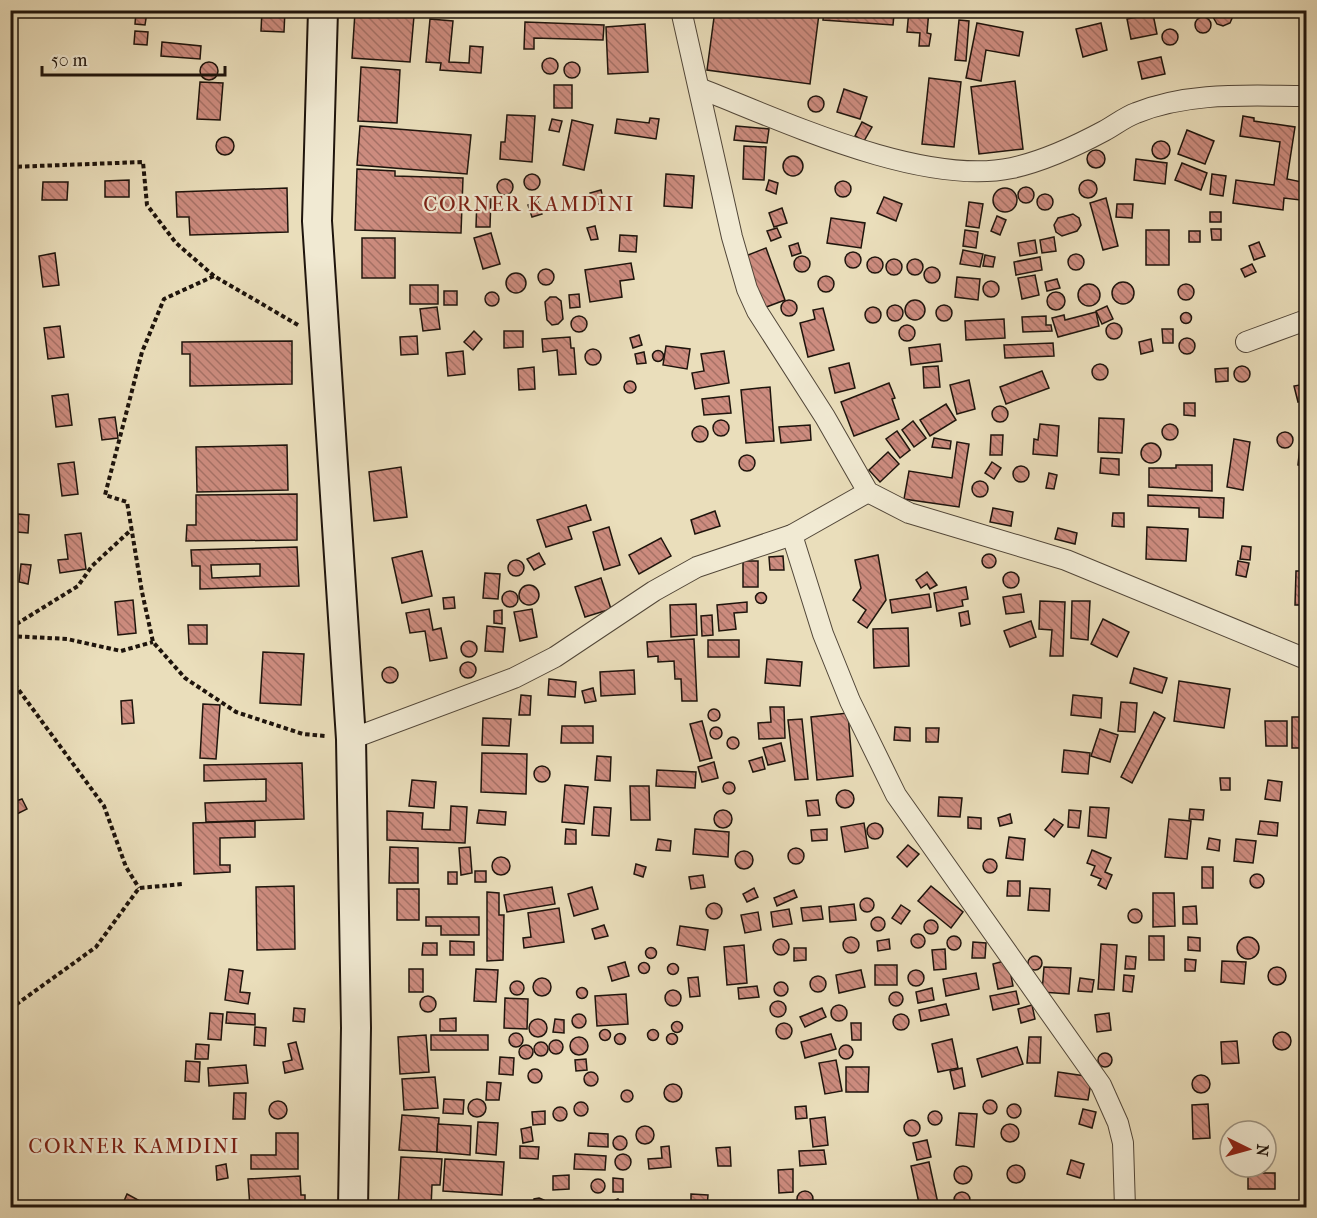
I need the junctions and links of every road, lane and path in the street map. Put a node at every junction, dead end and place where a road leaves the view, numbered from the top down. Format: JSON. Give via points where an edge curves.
{"nodes":[{"id":1,"x":322,"y":10,"type":"edge"},
{"id":2,"x":681,"y":10,"type":"edge"},
{"id":3,"x":699,"y":88,"type":"junction"},
{"id":4,"x":1306,"y":96,"type":"edge"},
{"id":5,"x":10,"y":167,"type":"edge"},
{"id":6,"x":214,"y":276,"type":"junction"},
{"id":7,"x":1306,"y":320,"type":"edge"},
{"id":8,"x":324,"y":342,"type":"junction"},
{"id":9,"x":1246,"y":342,"type":"dead end"},
{"id":10,"x":868,"y":492,"type":"junction"},
{"id":11,"x":132,"y":529,"type":"junction"},
{"id":12,"x":792,"y":535,"type":"junction"},
{"id":13,"x":10,"y":628,"type":"edge"},
{"id":14,"x":10,"y":636,"type":"edge"},
{"id":15,"x":153,"y":642,"type":"junction"},
{"id":16,"x":1306,"y":659,"type":"edge"},
{"id":17,"x":10,"y":678,"type":"edge"},
{"id":18,"x":351,"y":739,"type":"junction"},
{"id":19,"x":183,"y":884,"type":"dead end"},
{"id":20,"x":139,"y":888,"type":"junction"},
{"id":21,"x":10,"y":1009,"type":"edge"},
{"id":22,"x":353,"y":1208,"type":"edge"},
{"id":23,"x":1125,"y":1208,"type":"edge"}],
"edges":[{"from":1,"to":8,"type":"street","via":[[317,221]]},
{"from":2,"to":3,"type":"street"},
{"from":3,"to":4,"type":"street","via":[[909,164],[961,171],[1010,169],[1042,160],[1134,113],[1164,103],[1222,96]]},
{"from":3,"to":10,"type":"street","via":[[747,289]]},
{"from":5,"to":6,"type":"path","via":[[143,162],[147,205],[176,243]]},
{"from":6,"to":8,"type":"path"},
{"from":6,"to":11,"type":"path","via":[[164,299],[142,352],[105,495],[127,502]]},
{"from":7,"to":9,"type":"street"},
{"from":8,"to":18,"type":"street"},
{"from":10,"to":12,"type":"street"},
{"from":10,"to":16,"type":"street","via":[[909,513],[1066,560]]},
{"from":11,"to":13,"type":"path","via":[[92,566],[78,586]]},
{"from":11,"to":15,"type":"path"},
{"from":12,"to":18,"type":"street","via":[[697,567],[555,657],[514,678]]},
{"from":12,"to":23,"type":"street","via":[[823,634],[850,701],[897,795],[1101,1085],[1123,1143]]},
{"from":14,"to":15,"type":"path","via":[[67,639],[121,651]]},
{"from":15,"to":18,"type":"path","via":[[185,678],[237,712],[303,734]]},
{"from":17,"to":20,"type":"path","via":[[104,806],[126,867]]},
{"from":18,"to":22,"type":"street","via":[[356,1028]]},
{"from":19,"to":20,"type":"path"},
{"from":20,"to":21,"type":"path","via":[[96,947]]}]}
